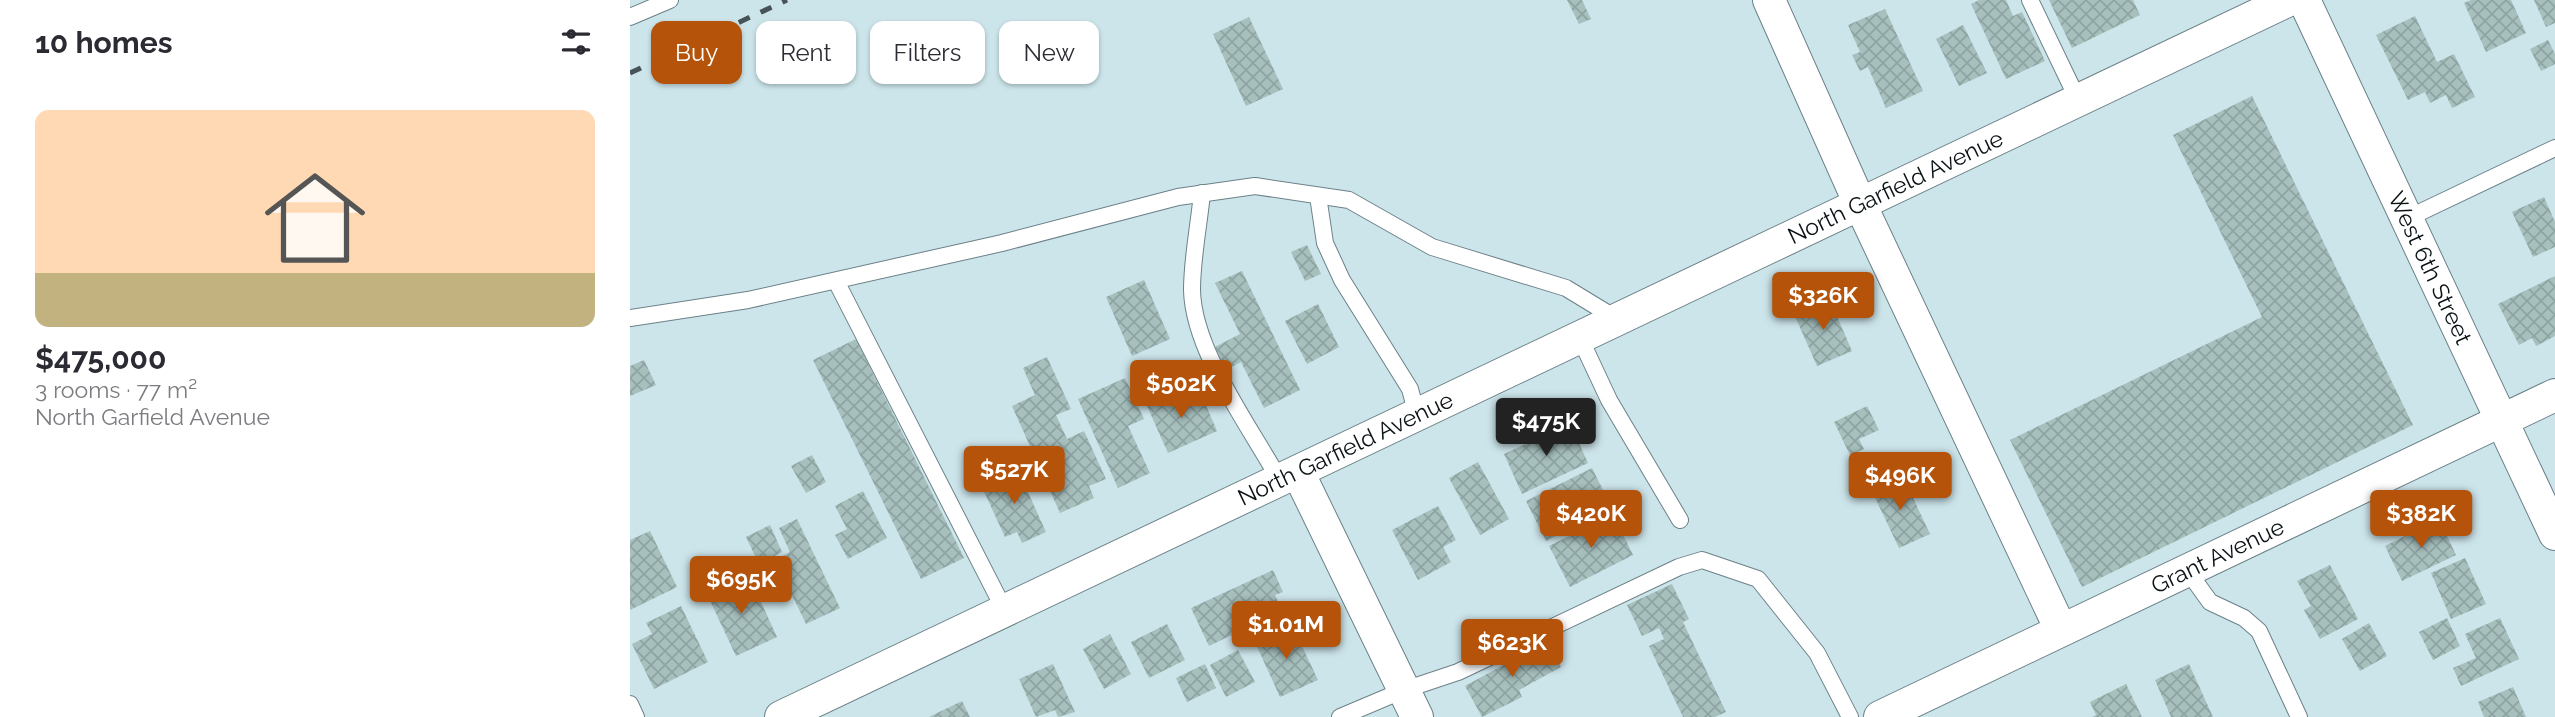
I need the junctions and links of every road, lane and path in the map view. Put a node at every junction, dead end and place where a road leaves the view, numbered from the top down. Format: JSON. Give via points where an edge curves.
{"nodes":[{"id":1,"x":670,"y":0,"type":"edge"},
{"id":2,"x":1769,"y":0,"type":"edge"},
{"id":3,"x":2029,"y":0,"type":"edge"},
{"id":4,"x":2289,"y":0,"type":"edge"},
{"id":5,"x":2304,"y":0,"type":"edge"},
{"id":6,"x":630,"y":17,"type":"edge"},
{"id":7,"x":2078,"y":100,"type":"junction"},
{"id":8,"x":2555,"y":149,"type":"edge"},
{"id":9,"x":1202,"y":193,"type":"junction"},
{"id":10,"x":1318,"y":195,"type":"junction"},
{"id":11,"x":1860,"y":204,"type":"junction"},
{"id":12,"x":2406,"y":219,"type":"junction"},
{"id":13,"x":836,"y":281,"type":"junction"},
{"id":14,"x":630,"y":318,"type":"edge"},
{"id":15,"x":1618,"y":320,"type":"junction"},
{"id":16,"x":1580,"y":338,"type":"junction"},
{"id":17,"x":2555,"y":395,"type":"edge"},
{"id":18,"x":1417,"y":415,"type":"junction"},
{"id":19,"x":2500,"y":421,"type":"junction"},
{"id":20,"x":1289,"y":477,"type":"junction"},
{"id":21,"x":1680,"y":520,"type":"dead end"},
{"id":22,"x":2555,"y":534,"type":"edge"},
{"id":23,"x":2187,"y":570,"type":"junction"},
{"id":24,"x":1005,"y":611,"type":"junction"},
{"id":25,"x":2061,"y":630,"type":"junction"},
{"id":26,"x":1410,"y":703,"type":"edge"},
{"id":27,"x":630,"y":704,"type":"edge"},
{"id":28,"x":636,"y":717,"type":"edge"},
{"id":29,"x":781,"y":717,"type":"edge"},
{"id":30,"x":1340,"y":717,"type":"edge"},
{"id":31,"x":1850,"y":717,"type":"edge"},
{"id":32,"x":1880,"y":717,"type":"edge"},
{"id":33,"x":2299,"y":717,"type":"edge"}],
"edges":[{"from":1,"to":6,"type":"lane"},
{"from":2,"to":11,"type":"street"},
{"from":3,"to":7,"type":"lane"},
{"from":4,"to":7,"type":"street","name":"North Garfield Avenue"},
{"from":5,"to":12,"type":"street","name":"West 6th Street"},
{"from":7,"to":11,"type":"street","name":"North Garfield Avenue"},
{"from":8,"to":12,"type":"lane"},
{"from":9,"to":10,"type":"lane","via":[[1255,186]]},
{"from":9,"to":13,"type":"lane"},
{"from":9,"to":20,"type":"lane","via":[[1192,290],[1195,314],[1211,359]]},
{"from":10,"to":15,"type":"lane","via":[[1349,200],[1432,247],[1566,288]]},
{"from":10,"to":18,"type":"lane","via":[[1325,243],[1348,290],[1410,389]]},
{"from":11,"to":15,"type":"street","name":"North Garfield Avenue"},
{"from":11,"to":25,"type":"street"},
{"from":12,"to":19,"type":"street","name":"West 6th Street"},
{"from":13,"to":14,"type":"lane"},
{"from":13,"to":24,"type":"lane"},
{"from":15,"to":16,"type":"street","name":"North Garfield Avenue"},
{"from":16,"to":18,"type":"street","name":"North Garfield Avenue"},
{"from":16,"to":21,"type":"lane","via":[[1609,400]]},
{"from":17,"to":19,"type":"street","name":"Grant Avenue"},
{"from":18,"to":20,"type":"street","name":"North Garfield Avenue"},
{"from":19,"to":22,"type":"street","name":"West 6th Street"},
{"from":19,"to":23,"type":"street","name":"Grant Avenue"},
{"from":20,"to":24,"type":"street","name":"North Garfield Avenue"},
{"from":20,"to":26,"type":"street"},
{"from":23,"to":25,"type":"street","name":"Grant Avenue"},
{"from":23,"to":33,"type":"lane","via":[[2210,602],[2244,618],[2259,631]]},
{"from":24,"to":29,"type":"street","name":"North Garfield Avenue"},
{"from":25,"to":32,"type":"street","name":"Grant Avenue"},
{"from":26,"to":30,"type":"lane"},
{"from":26,"to":31,"type":"lane","via":[[1458,672],[1702,560],[1758,579],[1817,653]]},
{"from":27,"to":28,"type":"lane"}]}
